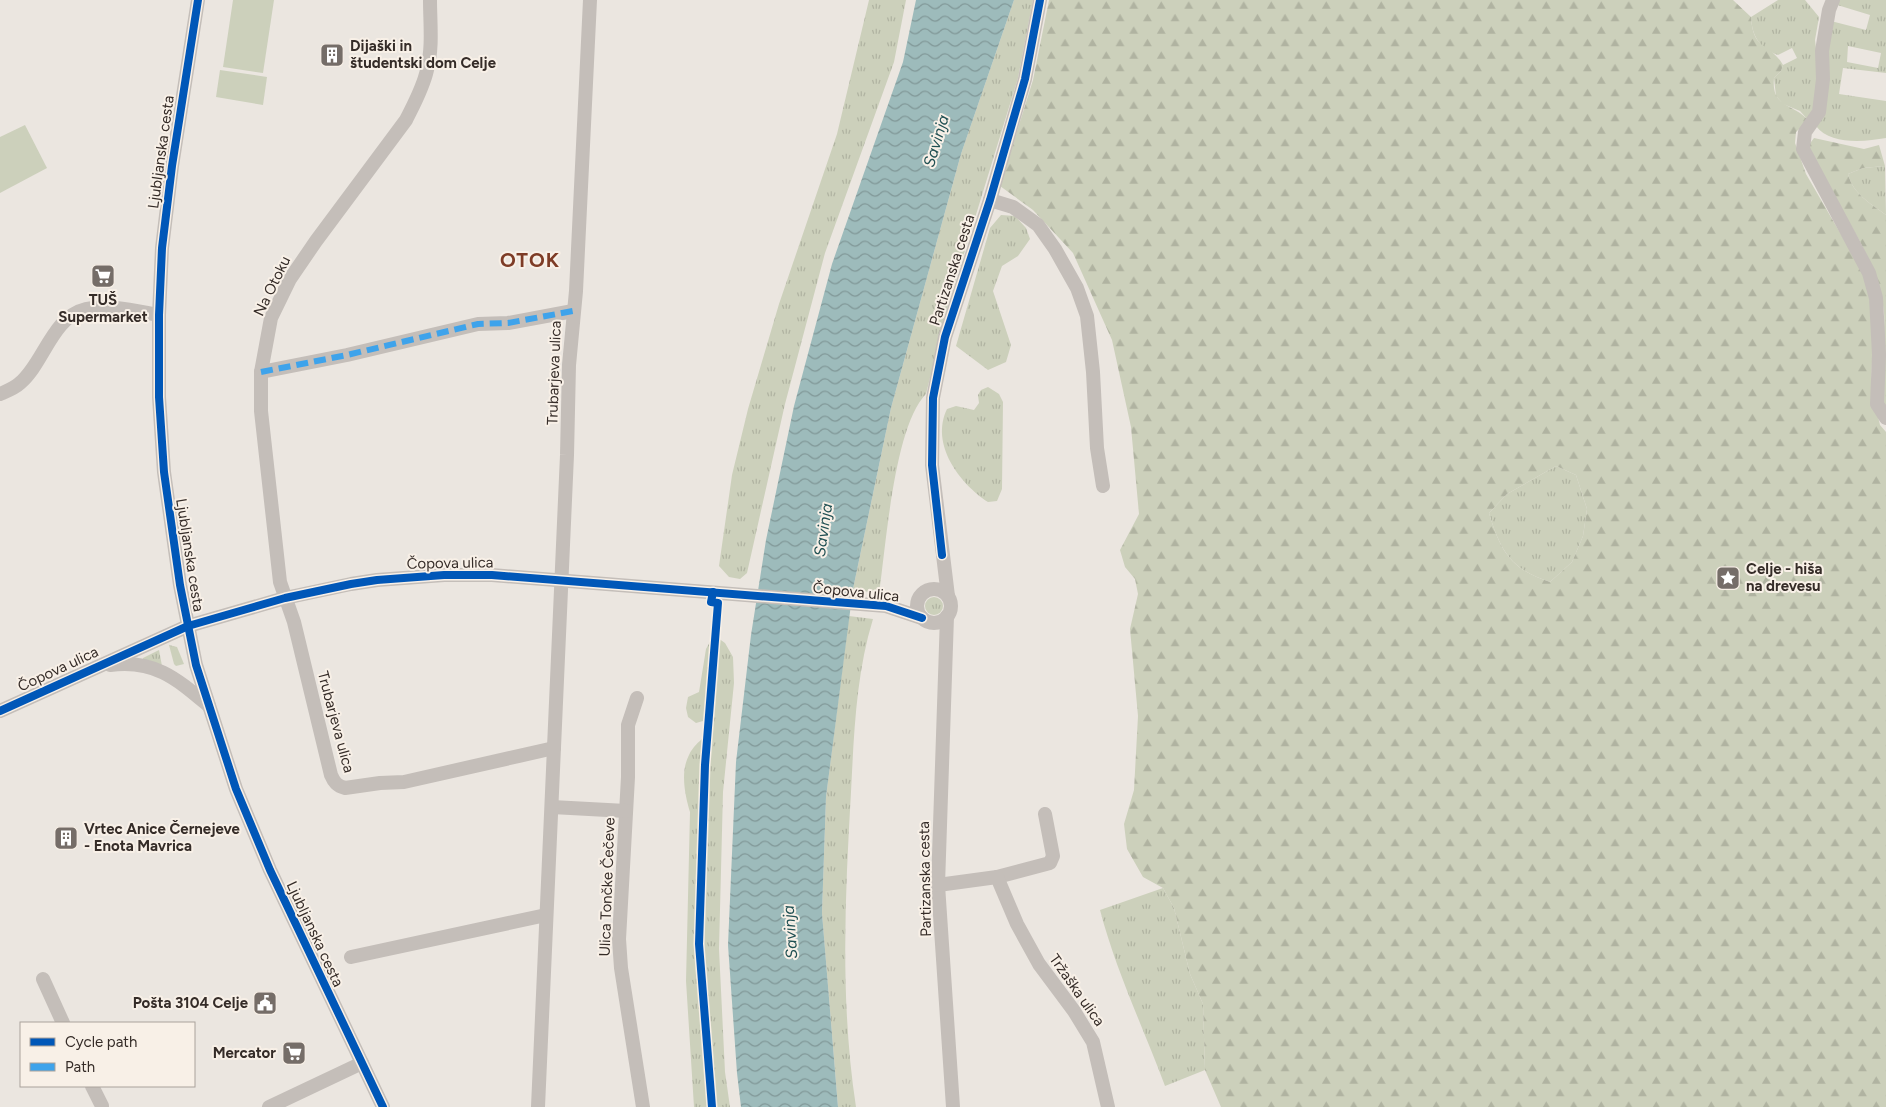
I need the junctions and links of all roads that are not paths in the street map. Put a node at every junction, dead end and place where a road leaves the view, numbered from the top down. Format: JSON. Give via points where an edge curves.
{"nodes":[{"id":1,"x":198,"y":0,"type":"edge"},
{"id":2,"x":430,"y":0,"type":"edge"},
{"id":3,"x":590,"y":0,"type":"edge"},
{"id":4,"x":1040,"y":0,"type":"edge"},
{"id":5,"x":1834,"y":0,"type":"edge"},
{"id":6,"x":990,"y":200,"type":"junction"},
{"id":7,"x":573,"y":311,"type":"junction"},
{"id":8,"x":158,"y":315,"type":"junction"},
{"id":9,"x":261,"y":372,"type":"junction"},
{"id":10,"x":0,"y":394,"type":"edge"},
{"id":11,"x":1886,"y":418,"type":"edge"},
{"id":12,"x":1103,"y":486,"type":"dead end"},
{"id":13,"x":942,"y":555,"type":"junction"},
{"id":14,"x":562,"y":580,"type":"junction"},
{"id":15,"x":930,"y":589,"type":"junction"},
{"id":16,"x":948,"y":596,"type":"junction"},
{"id":17,"x":285,"y":598,"type":"junction"},
{"id":18,"x":919,"y":598,"type":"junction"},
{"id":19,"x":880,"y":606,"type":"junction"},
{"id":20,"x":947,"y":616,"type":"junction"},
{"id":21,"x":927,"y":620,"type":"junction"},
{"id":22,"x":188,"y":626,"type":"junction"},
{"id":23,"x":945,"y":649,"type":"junction"},
{"id":24,"x":97,"y":666,"type":"junction"},
{"id":25,"x":637,"y":698,"type":"dead end"},
{"id":26,"x":209,"y":706,"type":"junction"},
{"id":27,"x":0,"y":711,"type":"edge"},
{"id":28,"x":554,"y":748,"type":"junction"},
{"id":29,"x":552,"y":807,"type":"junction"},
{"id":30,"x":626,"y":811,"type":"junction"},
{"id":31,"x":1045,"y":814,"type":"dead end"},
{"id":32,"x":997,"y":877,"type":"junction"},
{"id":33,"x":938,"y":885,"type":"junction"},
{"id":34,"x":546,"y":915,"type":"junction"},
{"id":35,"x":351,"y":957,"type":"dead end"},
{"id":36,"x":42,"y":979,"type":"dead end"},
{"id":37,"x":63,"y":1022,"type":"edge"},
{"id":38,"x":362,"y":1063,"type":"junction"},
{"id":39,"x":92,"y":1087,"type":"edge"},
{"id":40,"x":102,"y":1106,"type":"dead end"},
{"id":41,"x":270,"y":1107,"type":"edge"},
{"id":42,"x":383,"y":1107,"type":"edge"},
{"id":43,"x":538,"y":1107,"type":"edge"},
{"id":44,"x":643,"y":1107,"type":"edge"},
{"id":45,"x":953,"y":1107,"type":"edge"},
{"id":46,"x":1108,"y":1107,"type":"edge"}],
"edges":[{"from":1,"to":8,"type":"street","name":"Ljubljanska cesta","via":[[172,166]]},
{"from":2,"to":9,"type":"street","name":"Na Otoku","via":[[431,41],[427,70],[417,99],[406,120],[290,280],[271,318]]},
{"from":3,"to":7,"type":"street","name":"Trubarjeva ulica"},
{"from":4,"to":6,"type":"street","name":"Partizanska cesta","via":[[1025,79]]},
{"from":5,"to":11,"type":"street","via":[[1829,10],[1822,51],[1819,112],[1805,132],[1803,149],[1869,273],[1876,298],[1877,404]]},
{"from":6,"to":12,"type":"street","via":[[1013,207],[1038,225],[1077,288],[1087,316]]},
{"from":6,"to":13,"type":"street","name":"Partizanska cesta","via":[[945,337],[933,398],[932,465]]},
{"from":7,"to":9,"type":"street","via":[[508,324],[478,324]]},
{"from":7,"to":14,"type":"street","name":"Trubarjeva ulica"},
{"from":8,"to":10,"type":"street","via":[[100,308],[84,310],[70,317],[20,383]]},
{"from":8,"to":22,"type":"street","name":"Ljubljanska cesta","via":[[164,472]]},
{"from":9,"to":17,"type":"street","name":"Na Otoku","via":[[261,411],[280,582]]},
{"from":13,"to":15,"type":"street","name":"Partizanska cesta"},
{"from":13,"to":16,"type":"street"},
{"from":14,"to":17,"type":"street","name":"Čopova ulica","via":[[492,575],[427,576],[351,584]]},
{"from":14,"to":19,"type":"street","name":"Čopova ulica"},
{"from":14,"to":28,"type":"street","name":"Trubarjeva ulica"},
{"from":15,"to":16,"type":"street","via":[[940,590]]},
{"from":15,"to":18,"type":"street","name":"Čopova ulica"},
{"from":16,"to":20,"type":"street","via":[[951,605]]},
{"from":17,"to":22,"type":"street","name":"Čopova ulica"},
{"from":17,"to":28,"type":"street","name":"Trubarjeva ulica","via":[[294,622],[331,775],[339,787],[404,782]]},
{"from":18,"to":19,"type":"street"},
{"from":18,"to":21,"type":"street","name":"Čopova ulica","via":[[918,608]]},
{"from":19,"to":21,"type":"street","name":"Čopova ulica"},
{"from":20,"to":21,"type":"street","via":[[943,620]]},
{"from":20,"to":23,"type":"street","name":"Partizanska cesta"},
{"from":21,"to":23,"type":"street"},
{"from":22,"to":24,"type":"street","name":"Čopova ulica"},
{"from":22,"to":26,"type":"street","name":"Ljubljanska cesta"},
{"from":23,"to":33,"type":"street","name":"Partizanska cesta"},
{"from":24,"to":26,"type":"street","via":[[125,663],[168,673]]},
{"from":24,"to":27,"type":"street","name":"Čopova ulica"},
{"from":25,"to":30,"type":"street","name":"Ulica Tončke Čečeve","via":[[628,725]]},
{"from":26,"to":38,"type":"street","name":"Ljubljanska cesta","via":[[236,789],[270,870]]},
{"from":28,"to":29,"type":"street","name":"Trubarjeva ulica"},
{"from":29,"to":30,"type":"street"},
{"from":29,"to":34,"type":"street","name":"Trubarjeva ulica"},
{"from":30,"to":44,"type":"street","name":"Ulica Tončke Čečeve","via":[[619,939]]},
{"from":31,"to":32,"type":"street","via":[[1053,856],[1050,862]]},
{"from":32,"to":33,"type":"street"},
{"from":32,"to":46,"type":"street","name":"Tržaška ulica","via":[[1038,964],[1093,1042]]},
{"from":33,"to":45,"type":"street","name":"Partizanska cesta"},
{"from":34,"to":35,"type":"street"},
{"from":34,"to":43,"type":"street","name":"Trubarjeva ulica"},
{"from":36,"to":37,"type":"street"},
{"from":38,"to":41,"type":"street"},
{"from":38,"to":42,"type":"street","name":"Ljubljanska cesta"},
{"from":39,"to":40,"type":"street"}]}
